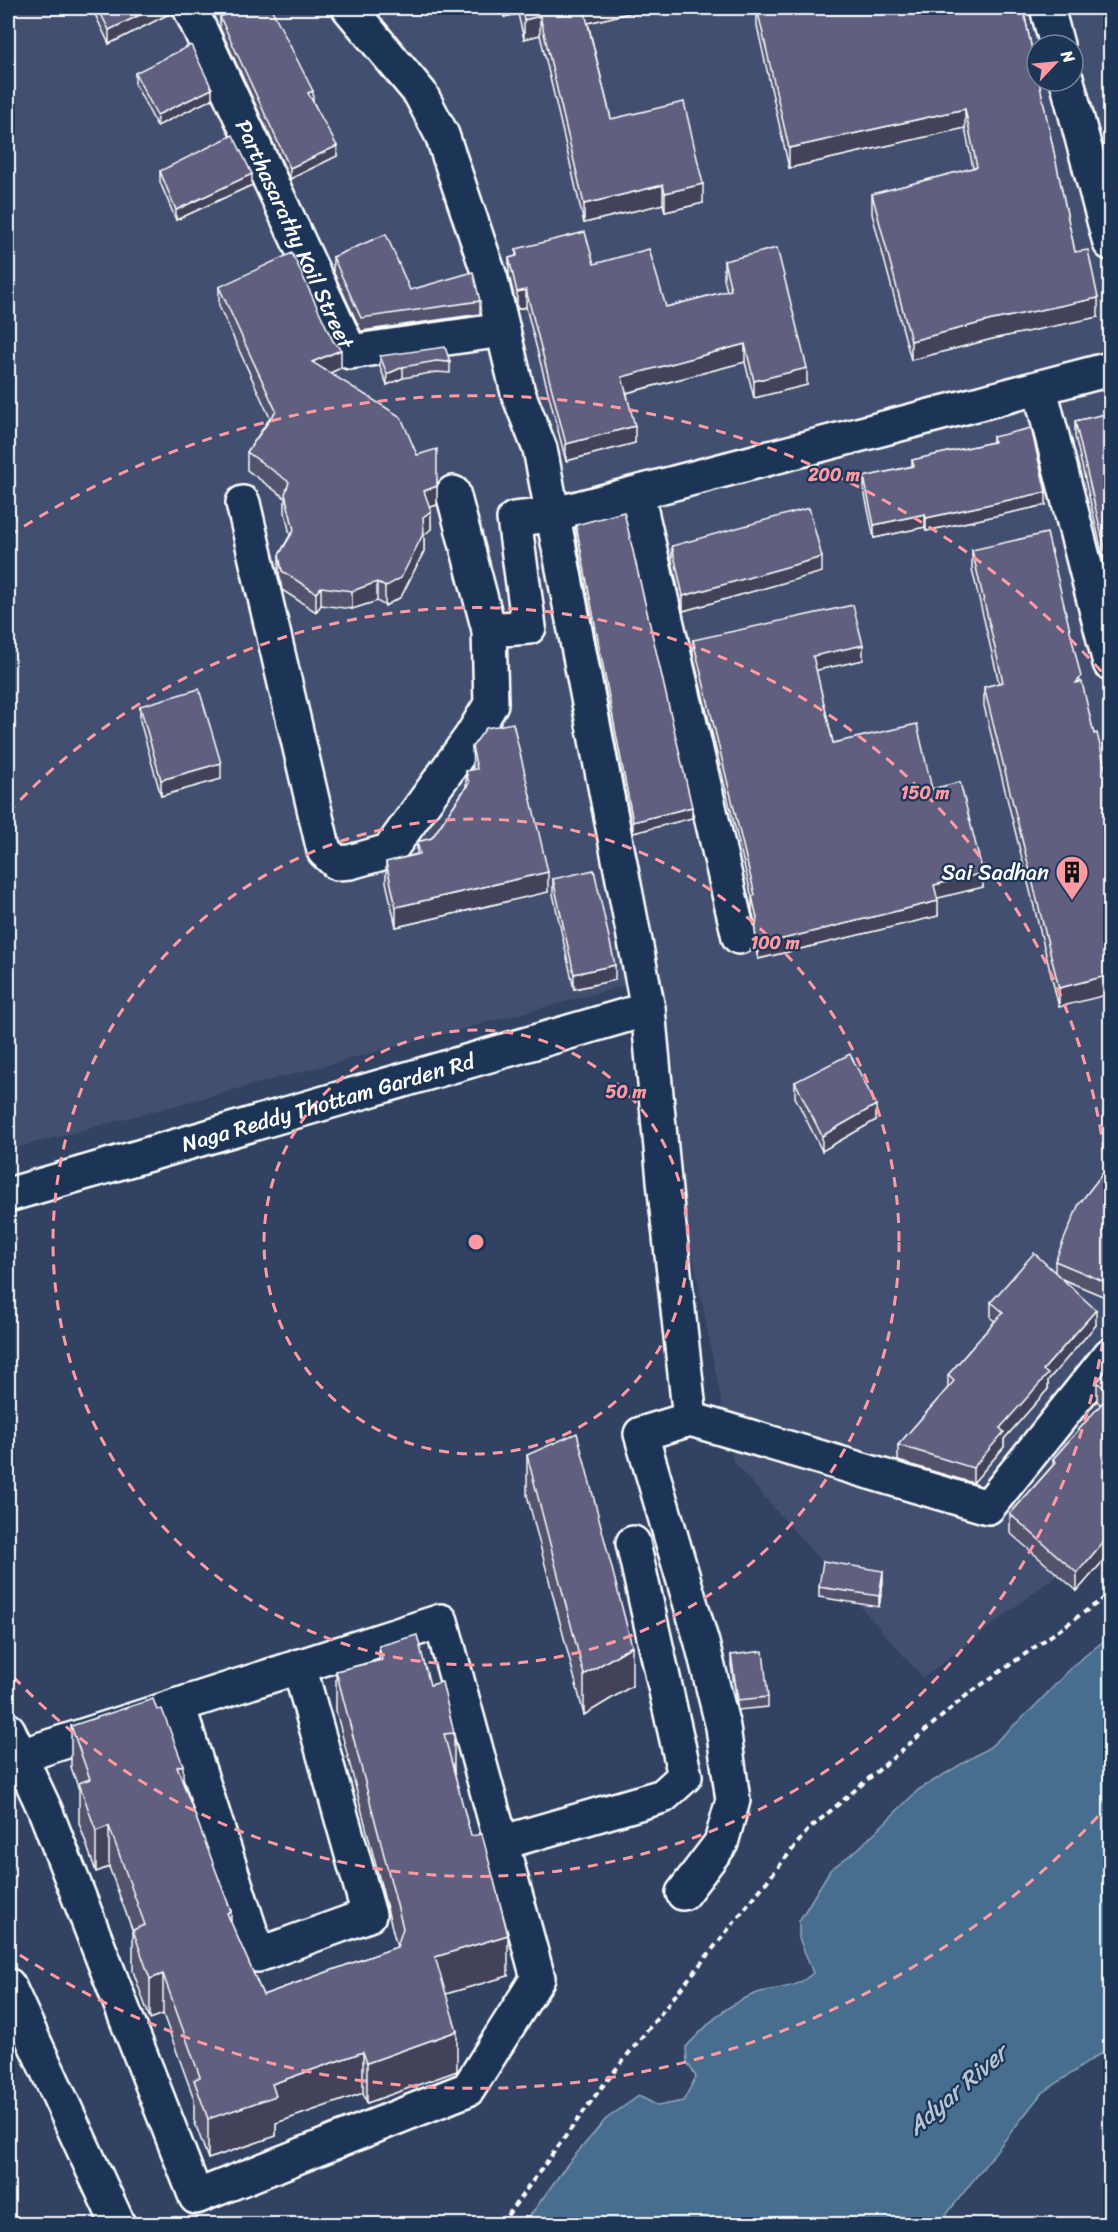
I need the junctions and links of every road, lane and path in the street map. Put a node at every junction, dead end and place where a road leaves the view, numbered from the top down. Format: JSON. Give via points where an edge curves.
{"nodes":[{"id":1,"x":190,"y":8,"type":"edge"},
{"id":2,"x":349,"y":8,"type":"edge"},
{"id":3,"x":1047,"y":8,"type":"edge"},
{"id":4,"x":1054,"y":33,"type":"edge"},
{"id":5,"x":1070,"y":93,"type":"edge"},
{"id":6,"x":1110,"y":243,"type":"edge"},
{"id":7,"x":503,"y":330,"type":"junction"},
{"id":8,"x":1110,"y":369,"type":"edge"},
{"id":9,"x":1040,"y":389,"type":"junction"},
{"id":10,"x":453,"y":493,"type":"dead end"},
{"id":11,"x":637,"y":494,"type":"junction"},
{"id":12,"x":243,"y":503,"type":"dead end"},
{"id":13,"x":552,"y":515,"type":"junction"},
{"id":14,"x":489,"y":630,"type":"junction"},
{"id":15,"x":1110,"y":660,"type":"edge"},
{"id":16,"x":739,"y":937,"type":"dead end"},
{"id":17,"x":648,"y":1008,"type":"junction"},
{"id":18,"x":8,"y":1195,"type":"edge"},
{"id":19,"x":1110,"y":1355,"type":"edge"},
{"id":20,"x":690,"y":1419,"type":"junction"},
{"id":21,"x":633,"y":1543,"type":"dead end"},
{"id":22,"x":1110,"y":1594,"type":"edge"},
{"id":23,"x":298,"y":1666,"type":"junction"},
{"id":24,"x":178,"y":1705,"type":"junction"},
{"id":25,"x":14,"y":1743,"type":"edge"},
{"id":26,"x":501,"y":1843,"type":"junction"},
{"id":27,"x":683,"y":1893,"type":"dead end"},
{"id":28,"x":10,"y":1996,"type":"edge"},
{"id":29,"x":118,"y":2224,"type":"edge"},
{"id":30,"x":501,"y":2224,"type":"edge"}],
"edges":[{"from":1,"to":7,"type":"street","name":"Parthasarathy Koil Street","via":[[350,352]]},
{"from":2,"to":7,"type":"street","via":[[420,93],[442,135]]},
{"from":3,"to":4,"type":"street"},
{"from":5,"to":6,"type":"street"},
{"from":7,"to":13,"type":"street","via":[[518,393],[540,448]]},
{"from":8,"to":9,"type":"street"},
{"from":9,"to":11,"type":"street"},
{"from":9,"to":15,"type":"street"},
{"from":10,"to":14,"type":"street"},
{"from":11,"to":13,"type":"street"},
{"from":11,"to":16,"type":"street"},
{"from":12,"to":14,"type":"street","via":[[324,851],[337,863],[389,851],[471,736],[491,704]]},
{"from":13,"to":14,"type":"street","via":[[514,519],[529,627]]},
{"from":13,"to":17,"type":"street"},
{"from":17,"to":18,"type":"street","name":"Naga Reddy Thottam Garden Rd"},
{"from":17,"to":20,"type":"street"},
{"from":19,"to":20,"type":"street","via":[[988,1507]]},
{"from":20,"to":27,"type":"street","via":[[641,1434],[702,1643],[723,1727],[733,1800],[721,1843]]},
{"from":21,"to":26,"type":"street","via":[[685,1776],[663,1796]]},
{"from":22,"to":30,"type":"path","via":[[967,1695],[808,1830],[601,2088]]},
{"from":23,"to":24,"type":"street"},
{"from":23,"to":24,"type":"street","via":[[369,1915],[258,1955]]},
{"from":23,"to":26,"type":"street","via":[[441,1621]]},
{"from":24,"to":25,"type":"street"},
{"from":25,"to":26,"type":"street","via":[[45,1810],[196,2197],[468,2089],[538,1978]]},
{"from":28,"to":29,"type":"street"}]}
